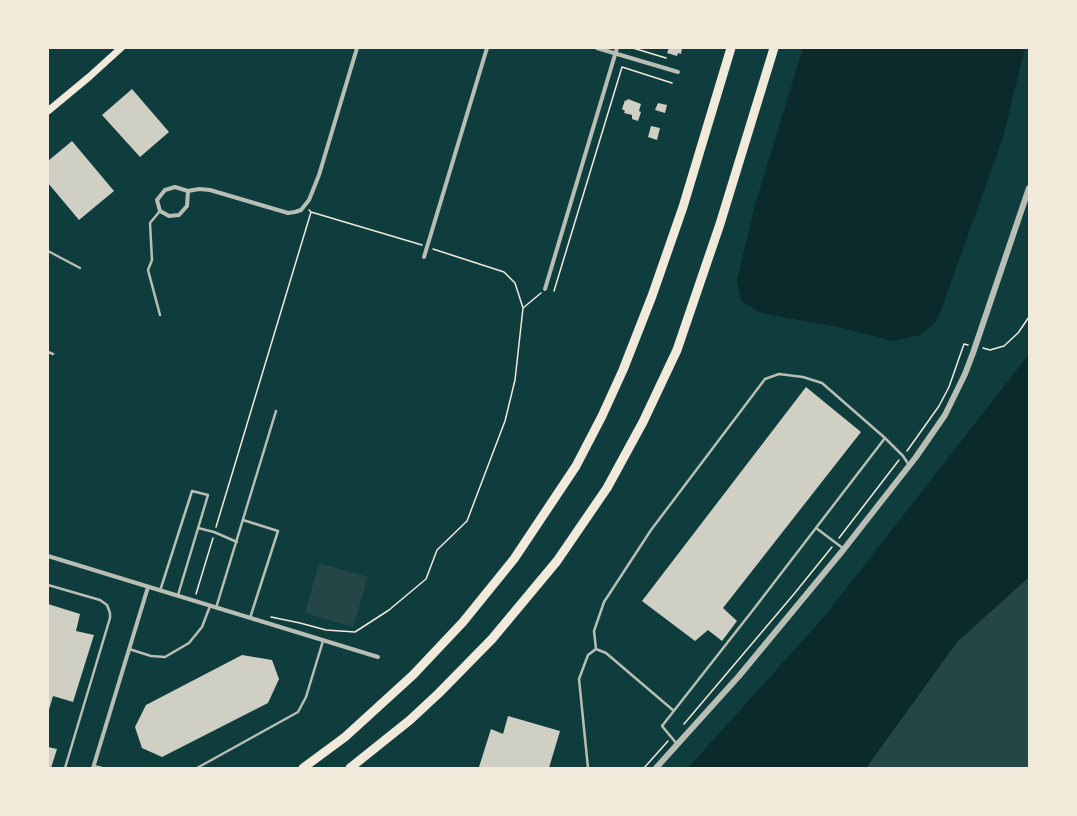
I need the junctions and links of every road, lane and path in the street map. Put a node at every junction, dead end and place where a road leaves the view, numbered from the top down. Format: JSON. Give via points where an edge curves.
{"nodes":[{"id":1,"x":121,"y":48,"type":"edge"},
{"id":2,"x":357,"y":48,"type":"edge"},
{"id":3,"x":487,"y":48,"type":"edge"},
{"id":4,"x":597,"y":48,"type":"edge"},
{"id":5,"x":617,"y":48,"type":"edge"},
{"id":6,"x":633,"y":48,"type":"edge"},
{"id":7,"x":731,"y":48,"type":"edge"},
{"id":8,"x":774,"y":48,"type":"edge"},
{"id":9,"x":616,"y":54,"type":"junction"},
{"id":10,"x":666,"y":58,"type":"dead end"},
{"id":11,"x":678,"y":72,"type":"dead end"},
{"id":12,"x":672,"y":83,"type":"dead end"},
{"id":13,"x":51,"y":104,"type":"edge"},
{"id":14,"x":48,"y":111,"type":"edge"},
{"id":15,"x":1029,"y":188,"type":"edge"},
{"id":16,"x":188,"y":191,"type":"junction"},
{"id":17,"x":305,"y":206,"type":"junction"},
{"id":18,"x":160,"y":210,"type":"junction"},
{"id":19,"x":311,"y":212,"type":"junction"},
{"id":20,"x":428,"y":247,"type":"junction"},
{"id":21,"x":48,"y":251,"type":"edge"},
{"id":22,"x":424,"y":257,"type":"dead end"},
{"id":23,"x":80,"y":268,"type":"dead end"},
{"id":24,"x":545,"y":289,"type":"joint"},
{"id":25,"x":554,"y":291,"type":"dead end"},
{"id":26,"x":523,"y":308,"type":"junction"},
{"id":27,"x":160,"y":315,"type":"dead end"},
{"id":28,"x":1029,"y":317,"type":"edge"},
{"id":29,"x":976,"y":346,"type":"junction"},
{"id":30,"x":48,"y":352,"type":"edge"},
{"id":31,"x":53,"y":354,"type":"dead end"},
{"id":32,"x":276,"y":411,"type":"dead end"},
{"id":33,"x":885,"y":438,"type":"junction"},
{"id":34,"x":903,"y":456,"type":"junction"},
{"id":35,"x":909,"y":465,"type":"junction"},
{"id":36,"x":243,"y":520,"type":"junction"},
{"id":37,"x":198,"y":528,"type":"junction"},
{"id":38,"x":816,"y":528,"type":"junction"},
{"id":39,"x":214,"y":532,"type":"junction"},
{"id":40,"x":236,"y":542,"type":"junction"},
{"id":41,"x":835,"y":543,"type":"junction"},
{"id":42,"x":844,"y":549,"type":"junction"},
{"id":43,"x":48,"y":556,"type":"edge"},
{"id":44,"x":48,"y":584,"type":"edge"},
{"id":45,"x":148,"y":587,"type":"junction"},
{"id":46,"x":160,"y":591,"type":"junction"},
{"id":47,"x":177,"y":596,"type":"junction"},
{"id":48,"x":194,"y":601,"type":"junction"},
{"id":49,"x":210,"y":606,"type":"junction"},
{"id":50,"x":216,"y":608,"type":"junction"},
{"id":51,"x":250,"y":618,"type":"junction"},
{"id":52,"x":257,"y":621,"type":"junction"},
{"id":53,"x":323,"y":641,"type":"junction"},
{"id":54,"x":129,"y":649,"type":"junction"},
{"id":55,"x":596,"y":649,"type":"junction"},
{"id":56,"x":378,"y":657,"type":"dead end"},
{"id":57,"x":674,"y":711,"type":"junction"},
{"id":58,"x":672,"y":738,"type":"junction"},
{"id":59,"x":678,"y":744,"type":"junction"},
{"id":60,"x":93,"y":767,"type":"edge"},
{"id":61,"x":65,"y":768,"type":"edge"},
{"id":62,"x":102,"y":768,"type":"edge"},
{"id":63,"x":197,"y":768,"type":"edge"},
{"id":64,"x":303,"y":768,"type":"edge"},
{"id":65,"x":350,"y":768,"type":"edge"},
{"id":66,"x":588,"y":768,"type":"edge"},
{"id":67,"x":644,"y":768,"type":"edge"},
{"id":68,"x":656,"y":768,"type":"edge"}],
"edges":[{"from":1,"to":13,"type":"main road","via":[[89,77]]},
{"from":2,"to":17,"type":"street","via":[[319,175]]},
{"from":3,"to":20,"type":"street"},
{"from":4,"to":9,"type":"street"},
{"from":5,"to":9,"type":"street"},
{"from":6,"to":10,"type":"path"},
{"from":7,"to":64,"type":"highway","via":[[683,207],[652,296],[623,370],[576,466],[514,558],[463,622],[408,680],[344,737]]},
{"from":8,"to":65,"type":"highway","via":[[720,224],[677,350],[611,482],[557,561],[492,638],[433,699]]},
{"from":9,"to":11,"type":"street"},
{"from":9,"to":24,"type":"street"},
{"from":12,"to":25,"type":"path","via":[[622,68]]},
{"from":13,"to":14,"type":"main road"},
{"from":15,"to":29,"type":"street"},
{"from":16,"to":17,"type":"street","via":[[210,190],[288,213],[301,210]]},
{"from":16,"to":18,"type":"street","via":[[175,188],[165,190],[157,200]]},
{"from":16,"to":18,"type":"street","via":[[187,206],[179,215],[169,216]]},
{"from":17,"to":19,"type":"path"},
{"from":18,"to":27,"type":"lane","via":[[150,222],[152,260],[148,270]]},
{"from":19,"to":20,"type":"path"},
{"from":19,"to":39,"type":"path"},
{"from":20,"to":22,"type":"street"},
{"from":20,"to":26,"type":"path","via":[[504,272],[515,283]]},
{"from":21,"to":23,"type":"lane"},
{"from":24,"to":26,"type":"path"},
{"from":26,"to":52,"type":"path","via":[[515,380],[505,421],[467,521],[437,550],[426,579],[389,610],[355,632],[326,630],[273,617],[261,616]]},
{"from":28,"to":29,"type":"path","via":[[1004,346],[990,350]]},
{"from":29,"to":34,"type":"path","via":[[964,344],[949,388]]},
{"from":29,"to":35,"type":"street","via":[[945,415]]},
{"from":30,"to":31,"type":"lane"},
{"from":32,"to":36,"type":"lane"},
{"from":33,"to":34,"type":"lane"},
{"from":33,"to":38,"type":"lane"},
{"from":33,"to":55,"type":"lane","via":[[822,383],[779,374],[765,379],[651,530],[604,602],[594,631]]},
{"from":34,"to":35,"type":"lane"},
{"from":34,"to":41,"type":"path"},
{"from":35,"to":42,"type":"street"},
{"from":36,"to":40,"type":"lane"},
{"from":36,"to":51,"type":"lane","via":[[278,531]]},
{"from":37,"to":39,"type":"lane"},
{"from":37,"to":46,"type":"lane","via":[[208,496],[192,491]]},
{"from":37,"to":47,"type":"lane"},
{"from":38,"to":41,"type":"lane"},
{"from":38,"to":57,"type":"lane"},
{"from":39,"to":40,"type":"lane"},
{"from":39,"to":48,"type":"path"},
{"from":40,"to":50,"type":"lane"},
{"from":41,"to":42,"type":"lane"},
{"from":41,"to":58,"type":"path"},
{"from":42,"to":59,"type":"street","via":[[739,676]]},
{"from":43,"to":45,"type":"street"},
{"from":44,"to":61,"type":"lane","via":[[100,600],[107,605],[110,613]]},
{"from":45,"to":46,"type":"street"},
{"from":45,"to":54,"type":"street"},
{"from":46,"to":47,"type":"street"},
{"from":47,"to":48,"type":"street"},
{"from":48,"to":49,"type":"street"},
{"from":49,"to":50,"type":"street"},
{"from":49,"to":54,"type":"lane","via":[[202,627],[189,643],[165,656],[151,656]]},
{"from":50,"to":51,"type":"street"},
{"from":51,"to":52,"type":"street"},
{"from":52,"to":53,"type":"street"},
{"from":53,"to":56,"type":"street"},
{"from":53,"to":63,"type":"lane","via":[[306,697],[298,712]]},
{"from":54,"to":60,"type":"street"},
{"from":55,"to":57,"type":"lane","via":[[606,654]]},
{"from":55,"to":66,"type":"lane","via":[[588,655],[579,679]]},
{"from":57,"to":58,"type":"lane","via":[[662,726]]},
{"from":58,"to":59,"type":"lane"},
{"from":58,"to":67,"type":"path"},
{"from":59,"to":68,"type":"street"},
{"from":60,"to":62,"type":"lane"}]}
